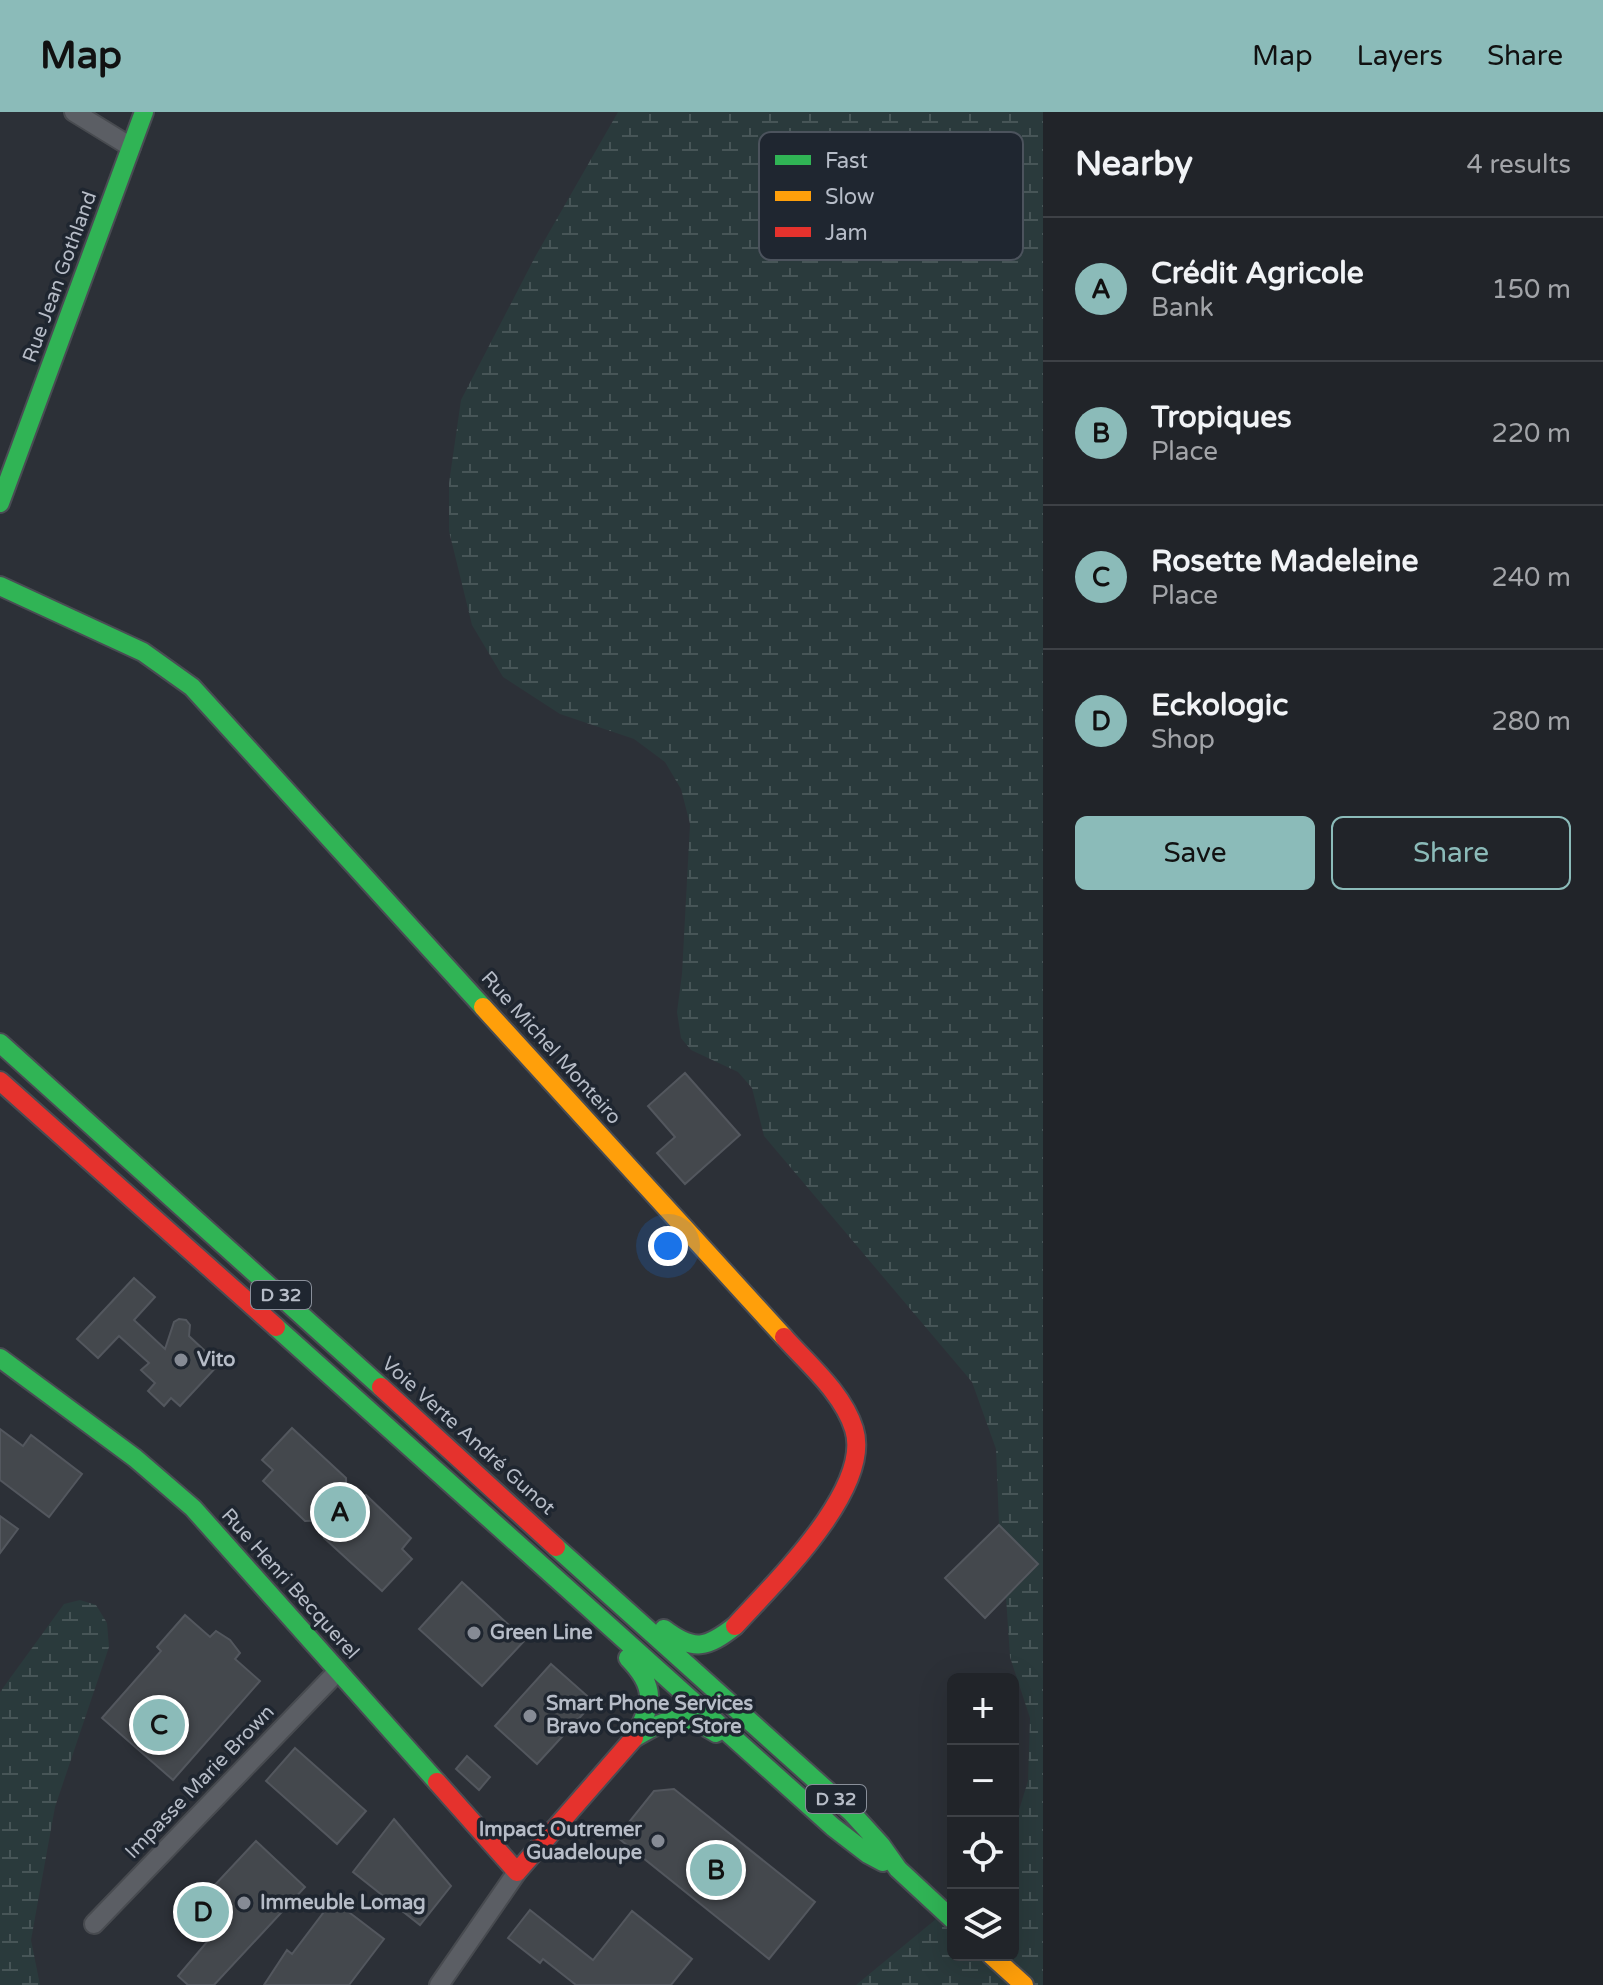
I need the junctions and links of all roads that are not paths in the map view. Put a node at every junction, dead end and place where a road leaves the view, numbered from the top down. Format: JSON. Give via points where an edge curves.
{"nodes":[{"id":1,"x":74,"y":112,"type":"edge"},
{"id":2,"x":144,"y":112,"type":"edge"},
{"id":3,"x":131,"y":147,"type":"junction"},
{"id":4,"x":0,"y":503,"type":"edge"},
{"id":5,"x":0,"y":586,"type":"edge"},
{"id":6,"x":0,"y":1043,"type":"edge"},
{"id":7,"x":0,"y":1081,"type":"edge"},
{"id":8,"x":0,"y":1358,"type":"edge"},
{"id":9,"x":560,"y":1549,"type":"junction"},
{"id":10,"x":539,"y":1561,"type":"junction"},
{"id":11,"x":735,"y":1626,"type":"junction"},
{"id":12,"x":338,"y":1671,"type":"junction"},
{"id":13,"x":634,"y":1738,"type":"junction"},
{"id":14,"x":766,"y":1738,"type":"junction"},
{"id":15,"x":761,"y":1763,"type":"junction"},
{"id":16,"x":898,"y":1869,"type":"junction"},
{"id":17,"x":517,"y":1872,"type":"junction"},
{"id":18,"x":947,"y":1914,"type":"edge"},
{"id":19,"x":94,"y":1924,"type":"dead end"},
{"id":20,"x":998,"y":1961,"type":"edge"},
{"id":21,"x":439,"y":1985,"type":"edge"},
{"id":22,"x":1024,"y":1985,"type":"edge"}],
"edges":[{"from":1,"to":3,"type":"street"},
{"from":2,"to":3,"type":"main road","name":"Rue Jean Gothland"},
{"from":3,"to":4,"type":"main road","name":"Rue Jean Gothland"},
{"from":5,"to":11,"type":"main road","name":"Rue Michel Monteiro","via":[[121,641],[192,687],[840,1401],[857,1442],[847,1490],[823,1526]]},
{"from":6,"to":9,"type":"main road","name":"Voie Verte André Gunot","number":"D 32"},
{"from":7,"to":10,"type":"main road","name":"Voie Verte André Gunot","number":"D 32"},
{"from":8,"to":12,"type":"main road","name":"Rue Henri Becquerel","via":[[182,1499]]},
{"from":9,"to":11,"type":"main road","via":[[580,1554],[683,1644],[708,1645]]},
{"from":9,"to":14,"type":"main road","name":"Voie Verte André Gunot","number":"D 32"},
{"from":10,"to":13,"type":"main road","via":[[556,1591],[647,1680],[650,1705]]},
{"from":10,"to":15,"type":"main road","name":"Voie Verte André Gunot","number":"D 32"},
{"from":11,"to":14,"type":"main road","via":[[720,1663],[724,1688]]},
{"from":12,"to":17,"type":"main road","name":"Rue Henri Becquerel"},
{"from":12,"to":19,"type":"street","name":"Impasse Marie Brown"},
{"from":13,"to":15,"type":"main road","via":[[685,1716]]},
{"from":13,"to":17,"type":"main road"},
{"from":14,"to":16,"type":"main road","name":"Voie Verte André Gunot","number":"D 32","via":[[851,1812]]},
{"from":15,"to":16,"type":"main road","name":"Voie Verte André Gunot","number":"D 32","via":[[833,1827]]},
{"from":16,"to":18,"type":"main road","name":"Voie Verte André Gunot","number":"D 32"},
{"from":17,"to":21,"type":"street"},
{"from":20,"to":22,"type":"main road"}]}
